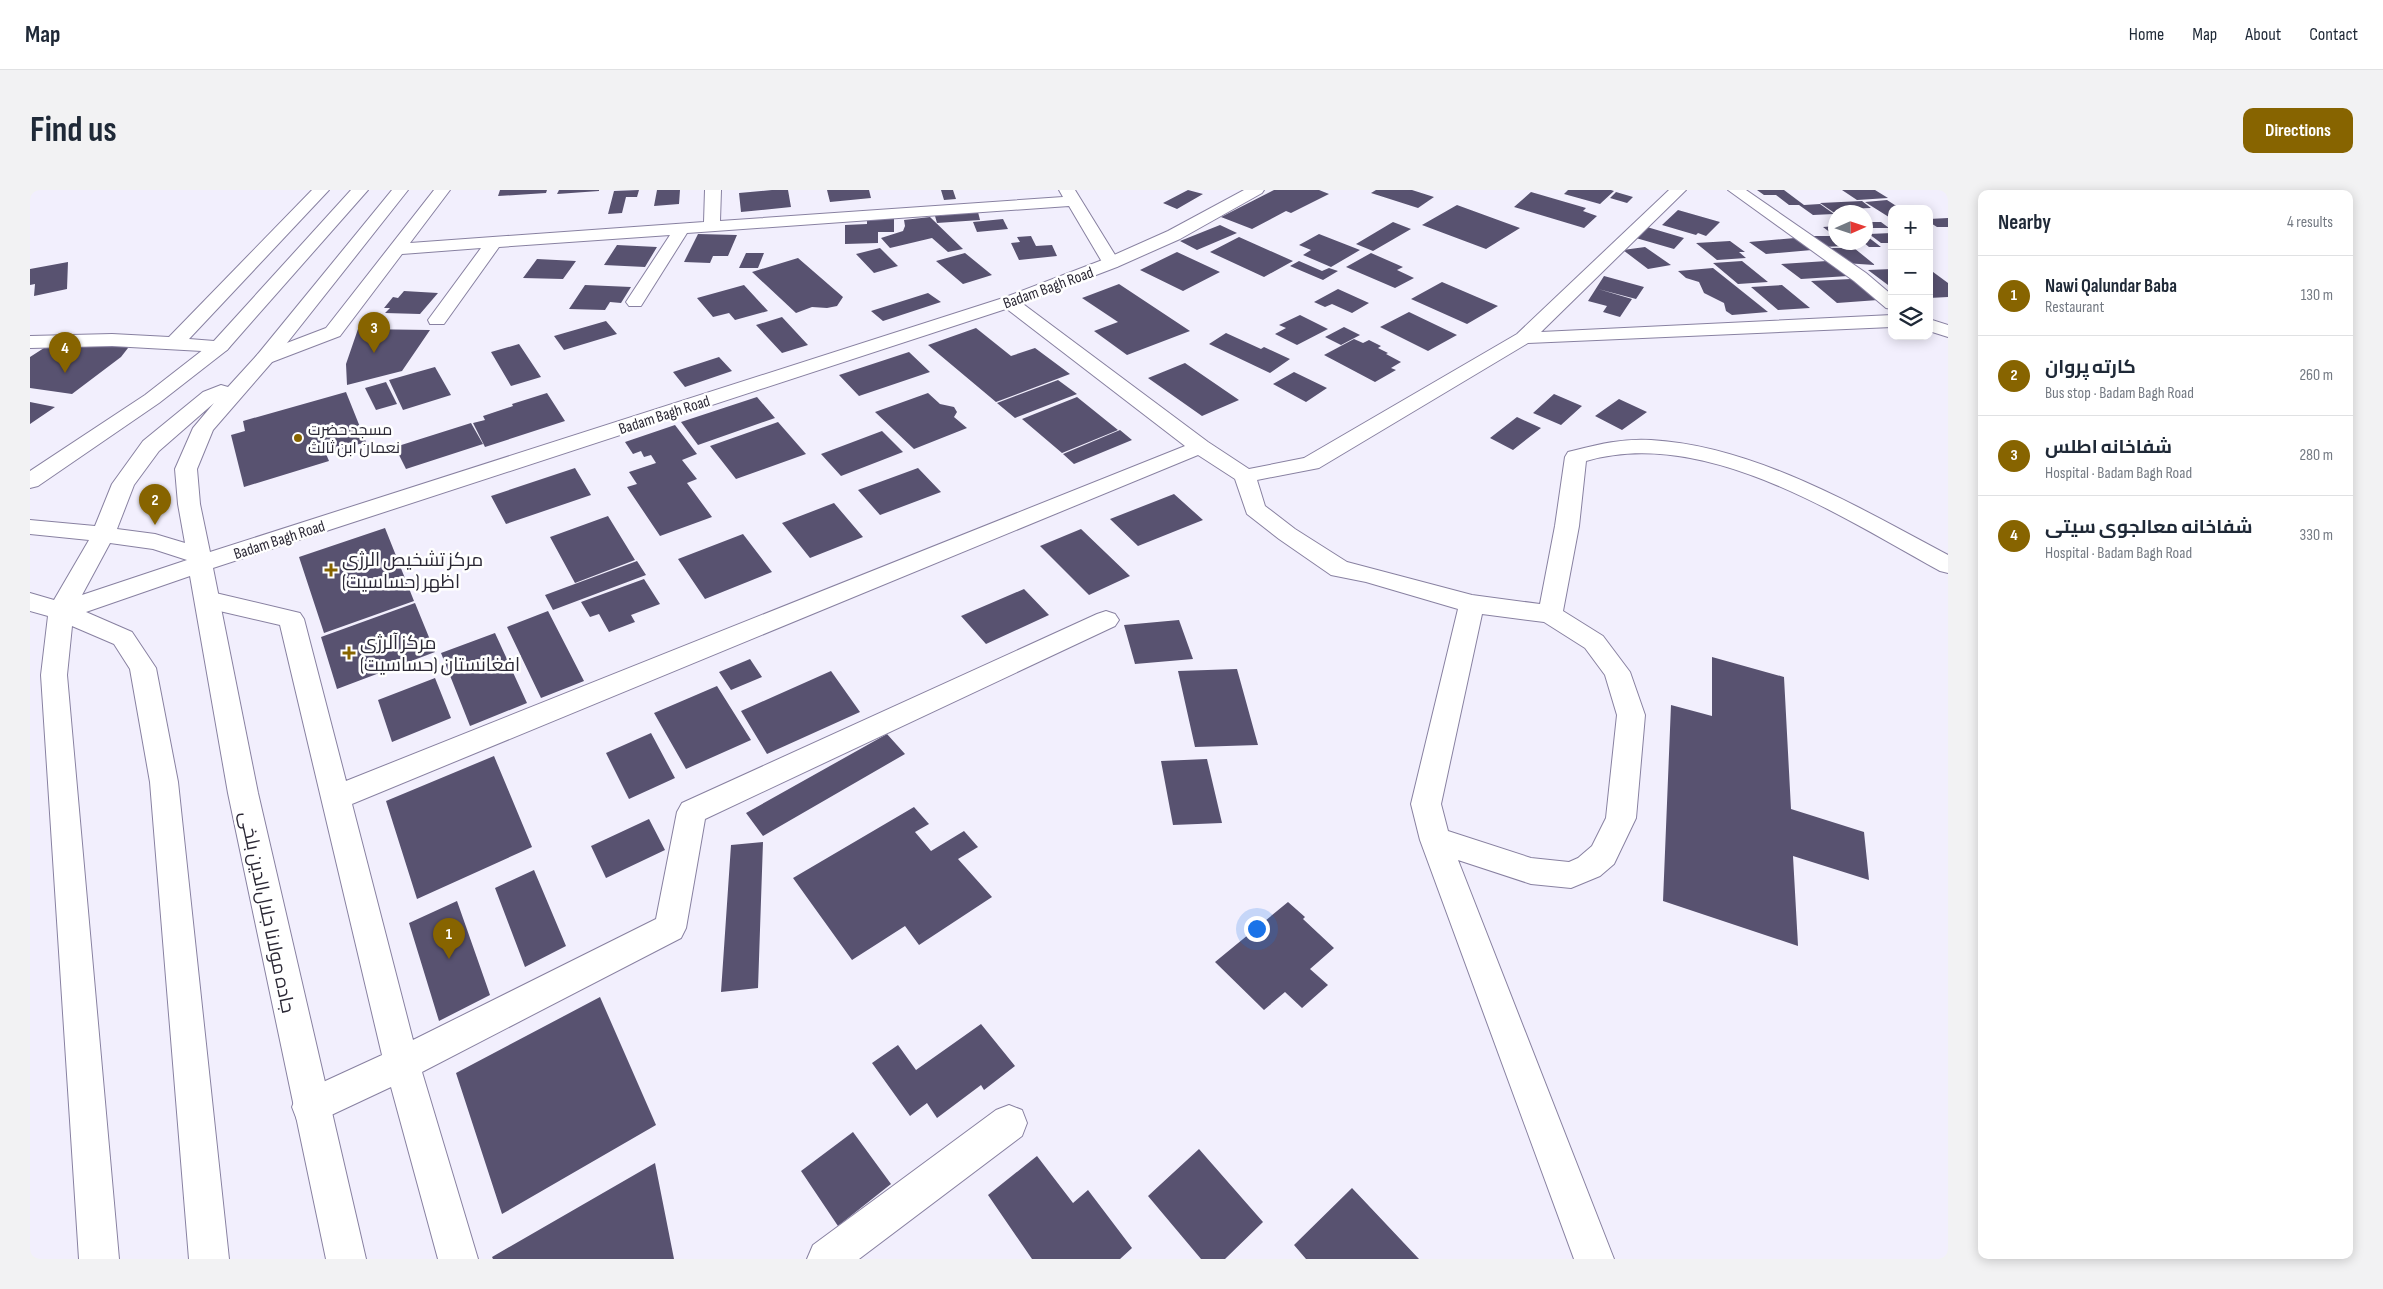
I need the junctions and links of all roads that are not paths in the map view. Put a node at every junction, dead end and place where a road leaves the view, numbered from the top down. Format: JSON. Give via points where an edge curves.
{"nodes":[{"id":1,"x":321,"y":190,"type":"edge"},
{"id":2,"x":360,"y":190,"type":"edge"},
{"id":3,"x":400,"y":190,"type":"edge"},
{"id":4,"x":442,"y":190,"type":"edge"},
{"id":5,"x":713,"y":190,"type":"edge"},
{"id":6,"x":1256,"y":190,"type":"edge"},
{"id":7,"x":1678,"y":190,"type":"edge"},
{"id":8,"x":1736,"y":190,"type":"edge"},
{"id":9,"x":1071,"y":195,"type":"edge"},
{"id":10,"x":712,"y":227,"type":"junction"},
{"id":11,"x":681,"y":230,"type":"junction"},
{"id":12,"x":494,"y":242,"type":"junction"},
{"id":13,"x":397,"y":249,"type":"junction"},
{"id":14,"x":1111,"y":263,"type":"junction"},
{"id":15,"x":1888,"y":301,"type":"edge"},
{"id":16,"x":635,"y":302,"type":"dead end"},
{"id":17,"x":1009,"y":302,"type":"junction"},
{"id":18,"x":437,"y":320,"type":"dead end"},
{"id":19,"x":1888,"y":321,"type":"edge"},
{"id":20,"x":1933,"y":326,"type":"edge"},
{"id":21,"x":1948,"y":331,"type":"edge"},
{"id":22,"x":1524,"y":338,"type":"junction"},
{"id":23,"x":30,"y":342,"type":"edge"},
{"id":24,"x":175,"y":342,"type":"junction"},
{"id":25,"x":220,"y":346,"type":"junction"},
{"id":26,"x":265,"y":358,"type":"junction"},
{"id":27,"x":247,"y":378,"type":"junction"},
{"id":28,"x":1200,"y":448,"type":"junction"},
{"id":29,"x":1245,"y":476,"type":"junction"},
{"id":30,"x":30,"y":481,"type":"edge"},
{"id":31,"x":30,"y":527,"type":"edge"},
{"id":32,"x":103,"y":534,"type":"junction"},
{"id":33,"x":200,"y":560,"type":"junction"},
{"id":34,"x":1948,"y":565,"type":"edge"},
{"id":35,"x":207,"y":600,"type":"junction"},
{"id":36,"x":30,"y":602,"type":"edge"},
{"id":37,"x":1472,"y":604,"type":"junction"},
{"id":38,"x":61,"y":612,"type":"junction"},
{"id":39,"x":1550,"y":614,"type":"junction"},
{"id":40,"x":1106,"y":620,"type":"dead end"},
{"id":41,"x":335,"y":798,"type":"junction"},
{"id":42,"x":1435,"y":840,"type":"junction"},
{"id":43,"x":402,"y":1064,"type":"junction"},
{"id":44,"x":310,"y":1107,"type":"junction"},
{"id":45,"x":1009,"y":1123,"type":"dead end"},
{"id":46,"x":99,"y":1259,"type":"edge"},
{"id":47,"x":209,"y":1259,"type":"edge"},
{"id":48,"x":346,"y":1259,"type":"edge"},
{"id":49,"x":458,"y":1259,"type":"edge"},
{"id":50,"x":827,"y":1259,"type":"edge"},
{"id":51,"x":1594,"y":1259,"type":"edge"}],
"edges":[{"from":1,"to":24,"type":"street"},
{"from":2,"to":25,"type":"street"},
{"from":3,"to":26,"type":"street","name":"جاده مولانا جلال‌الدین بلخی"},
{"from":4,"to":13,"type":"street"},
{"from":5,"to":10,"type":"street"},
{"from":6,"to":14,"type":"street","name":"Badam Bagh Road","via":[[1174,235]]},
{"from":7,"to":22,"type":"street"},
{"from":8,"to":15,"type":"street","via":[[1860,277]]},
{"from":9,"to":10,"type":"street"},
{"from":9,"to":14,"type":"street"},
{"from":10,"to":11,"type":"street"},
{"from":11,"to":12,"type":"street"},
{"from":11,"to":16,"type":"street"},
{"from":12,"to":13,"type":"street"},
{"from":12,"to":18,"type":"street"},
{"from":13,"to":26,"type":"street","via":[[333,332]]},
{"from":14,"to":17,"type":"street","name":"Badam Bagh Road"},
{"from":17,"to":28,"type":"street"},
{"from":17,"to":33,"type":"street","name":"Badam Bagh Road"},
{"from":19,"to":22,"type":"street"},
{"from":20,"to":21,"type":"street"},
{"from":22,"to":29,"type":"street","via":[[1312,463]]},
{"from":23,"to":24,"type":"street"},
{"from":24,"to":25,"type":"street"},
{"from":25,"to":30,"type":"street","via":[[152,399]]},
{"from":26,"to":27,"type":"street","name":"جاده مولانا جلال‌الدین بلخی"},
{"from":27,"to":32,"type":"street","via":[[210,396],[151,446],[123,484]]},
{"from":27,"to":33,"type":"street","name":"جاده مولانا جلال‌الدین بلخی","via":[[203,428],[186,470]]},
{"from":28,"to":29,"type":"street"},
{"from":28,"to":41,"type":"street"},
{"from":29,"to":37,"type":"street","via":[[1255,509],[1340,569]]},
{"from":31,"to":32,"type":"street"},
{"from":32,"to":33,"type":"street","via":[[154,542]]},
{"from":32,"to":38,"type":"street"},
{"from":33,"to":35,"type":"street","name":"جاده مولانا جلال‌الدین بلخی"},
{"from":33,"to":38,"type":"street","name":"Badam Bagh Road"},
{"from":34,"to":39,"type":"street","via":[[1812,493],[1753,470],[1667,449],[1610,448],[1576,457]]},
{"from":35,"to":41,"type":"street","via":[[291,619]]},
{"from":35,"to":44,"type":"street","name":"جاده مولانا جلال‌الدین بلخی","via":[[243,793]]},
{"from":36,"to":38,"type":"street"},
{"from":37,"to":39,"type":"street"},
{"from":37,"to":42,"type":"street","via":[[1426,804]]},
{"from":38,"to":46,"type":"street","via":[[54,675]]},
{"from":38,"to":47,"type":"street","via":[[122,638],[143,668],[164,782]]},
{"from":39,"to":42,"type":"street","via":[[1594,642],[1617,672],[1631,714],[1621,818],[1603,855],[1589,867],[1571,875],[1551,874],[1531,871]]},
{"from":40,"to":43,"type":"street","via":[[692,812],[670,928]]},
{"from":41,"to":43,"type":"street"},
{"from":42,"to":51,"type":"street"},
{"from":43,"to":44,"type":"street"},
{"from":43,"to":49,"type":"street"},
{"from":44,"to":48,"type":"street","name":"جاده مولانا جلال‌الدین بلخی"},
{"from":45,"to":50,"type":"street"}]}
